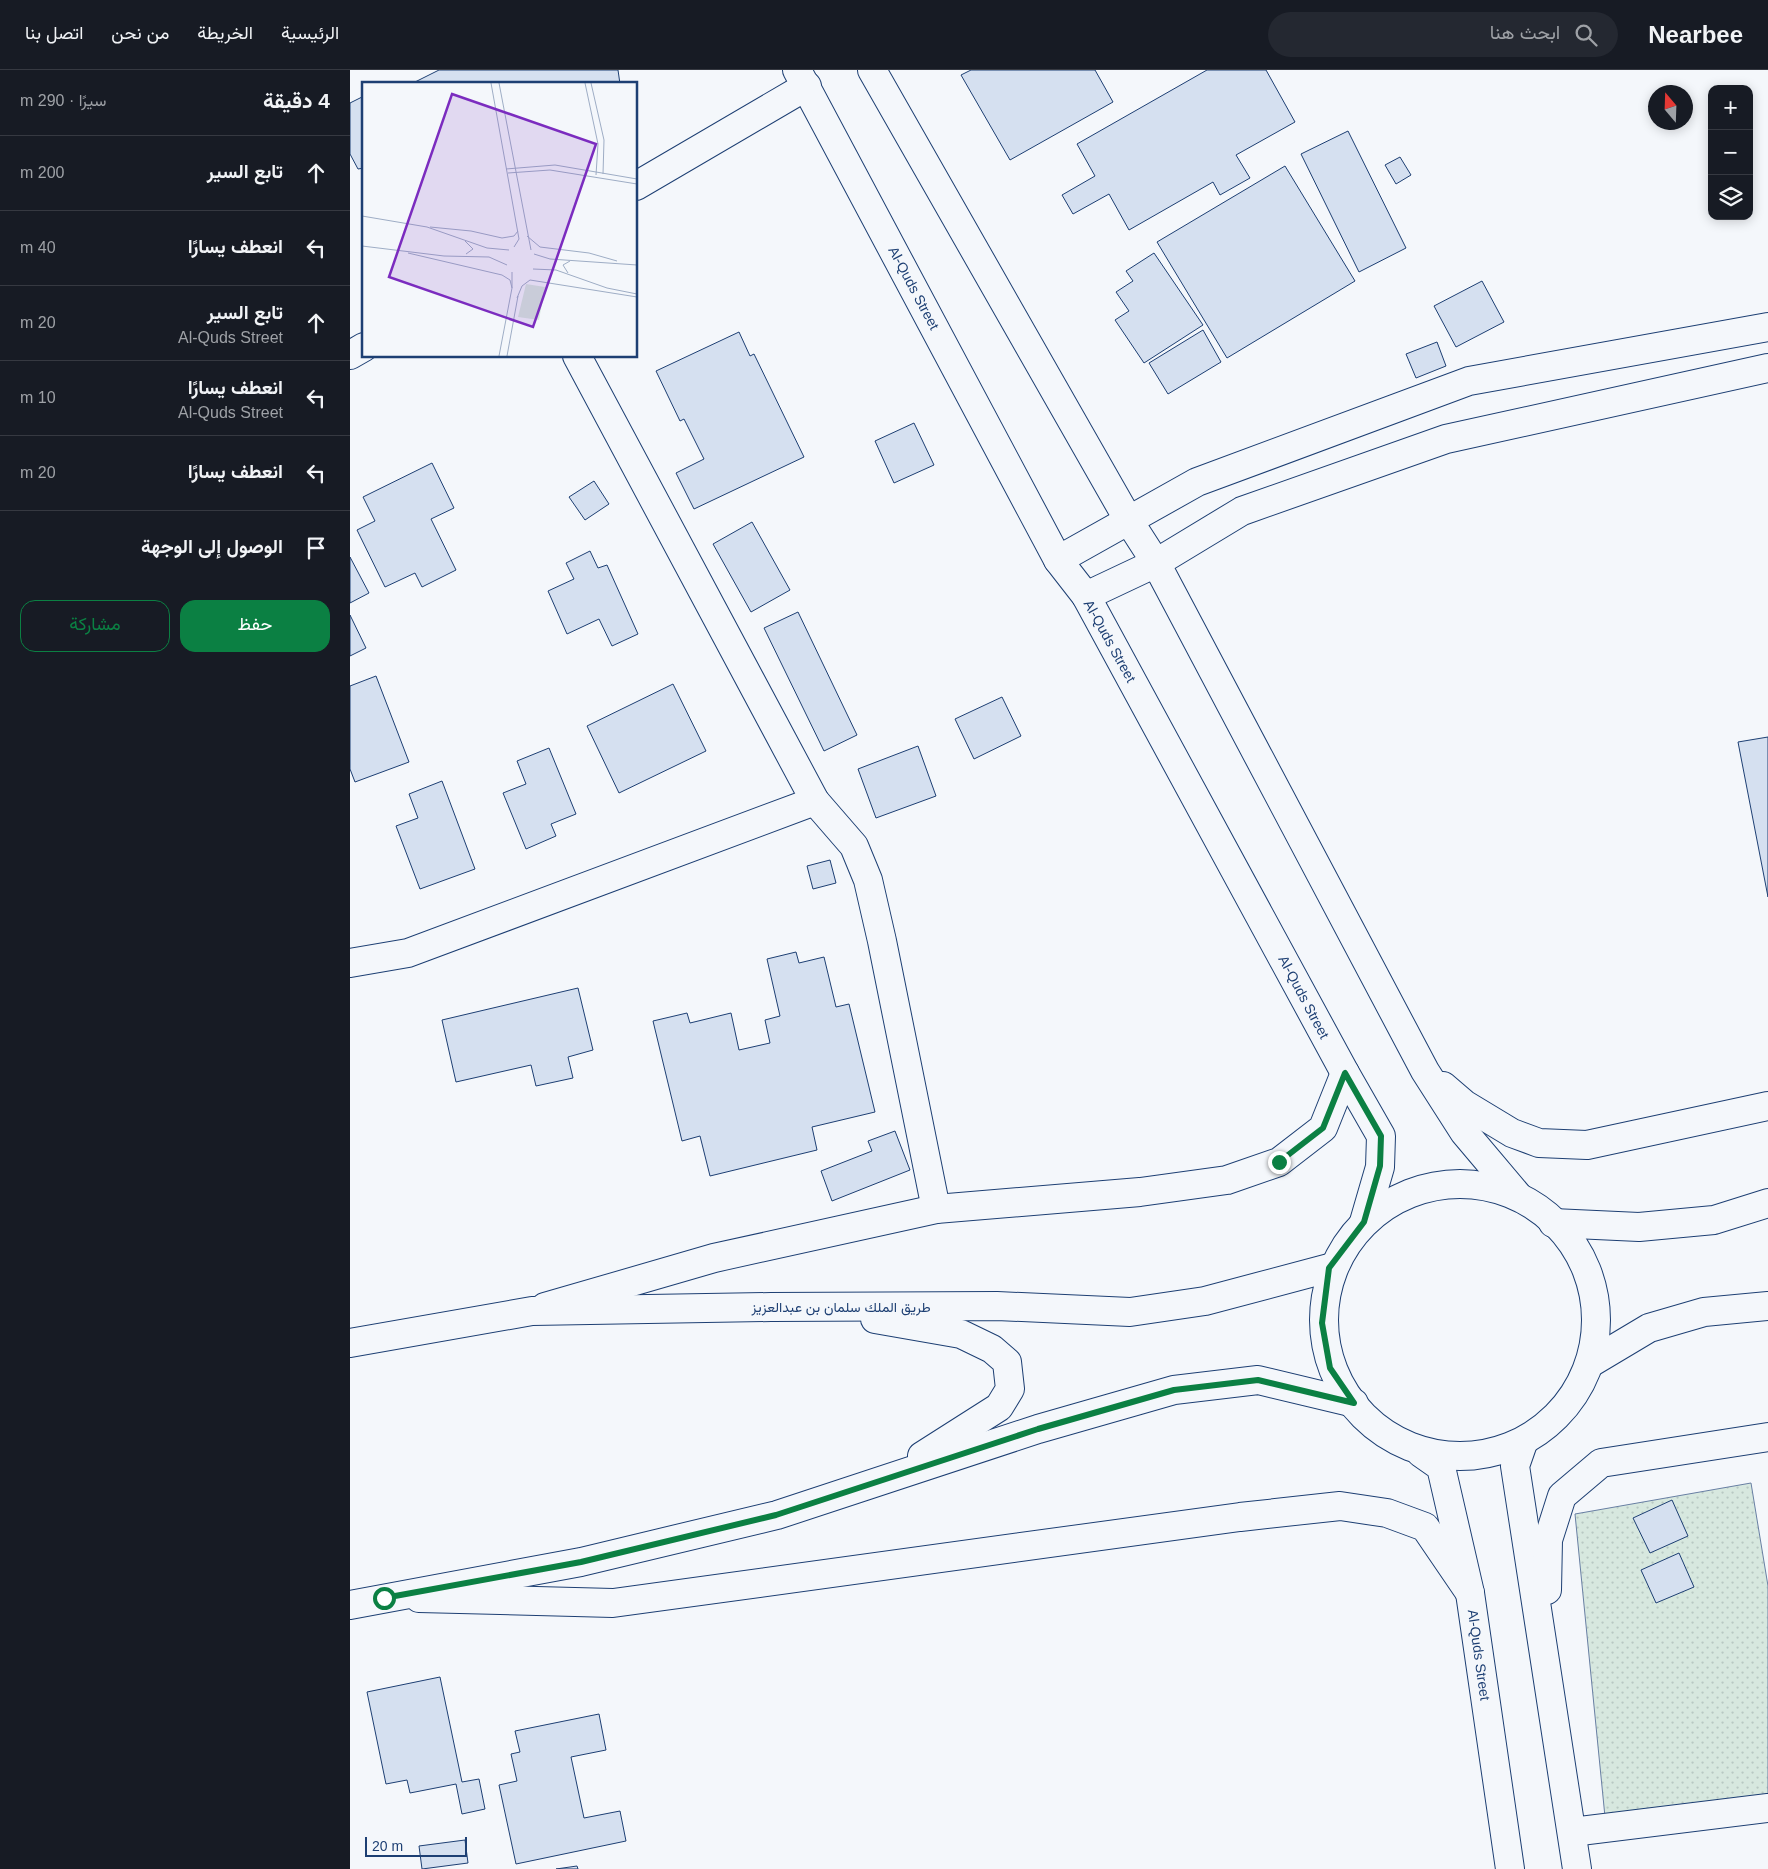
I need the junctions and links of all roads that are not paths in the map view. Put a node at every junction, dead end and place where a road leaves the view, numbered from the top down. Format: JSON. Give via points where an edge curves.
{"nodes":[{"id":1,"x":872,"y":70,"type":"edge"},
{"id":2,"x":802,"y":78,"type":"edge"},
{"id":3,"x":638,"y":185,"type":"edge"},
{"id":4,"x":1768,"y":327,"type":"edge"},
{"id":5,"x":362,"y":348,"type":"edge"},
{"id":6,"x":350,"y":355,"type":"edge"},
{"id":7,"x":578,"y":358,"type":"edge"},
{"id":8,"x":1768,"y":368,"type":"edge"},
{"id":9,"x":1129,"y":520,"type":"junction"},
{"id":10,"x":1058,"y":560,"type":"junction"},
{"id":11,"x":1156,"y":563,"type":"junction"},
{"id":12,"x":1086,"y":596,"type":"junction"},
{"id":13,"x":815,"y":801,"type":"junction"},
{"id":14,"x":350,"y":963,"type":"edge"},
{"id":15,"x":1426,"y":1071,"type":"junction"},
{"id":16,"x":1345,"y":1073,"type":"junction"},
{"id":17,"x":1768,"y":1106,"type":"edge"},
{"id":18,"x":1518,"y":1196,"type":"junction"},
{"id":19,"x":1768,"y":1203,"type":"edge"},
{"id":20,"x":936,"y":1209,"type":"junction"},
{"id":21,"x":1364,"y":1222,"type":"junction"},
{"id":22,"x":1553,"y":1223,"type":"junction"},
{"id":23,"x":1329,"y":1268,"type":"junction"},
{"id":24,"x":1768,"y":1306,"type":"edge"},
{"id":25,"x":819,"y":1308,"type":"junction"},
{"id":26,"x":532,"y":1311,"type":"junction"},
{"id":27,"x":350,"y":1343,"type":"edge"},
{"id":28,"x":1592,"y":1362,"type":"junction"},
{"id":29,"x":1354,"y":1403,"type":"junction"},
{"id":30,"x":1768,"y":1437,"type":"edge"},
{"id":31,"x":1523,"y":1443,"type":"junction"},
{"id":32,"x":1421,"y":1453,"type":"junction"},
{"id":33,"x":877,"y":1482,"type":"junction"},
{"id":34,"x":1470,"y":1592,"type":"junction"},
{"id":35,"x":384,"y":1598,"type":"junction"},
{"id":36,"x":350,"y":1605,"type":"edge"},
{"id":37,"x":1546,"y":1664,"type":"junction"},
{"id":38,"x":1768,"y":1808,"type":"edge"},
{"id":39,"x":1572,"y":1832,"type":"junction"},
{"id":40,"x":1510,"y":1869,"type":"edge"},
{"id":41,"x":1578,"y":1869,"type":"edge"}],
"edges":[{"from":1,"to":9,"type":"street"},
{"from":2,"to":3,"type":"street"},
{"from":2,"to":10,"type":"street","name":"Al-Quds Street"},
{"from":4,"to":9,"type":"street","via":[[1469,381],[1197,482]]},
{"from":5,"to":6,"type":"street"},
{"from":7,"to":13,"type":"street"},
{"from":8,"to":11,"type":"street","via":[[1446,439],[1242,511]]},
{"from":9,"to":10,"type":"street"},
{"from":9,"to":11,"type":"street"},
{"from":10,"to":12,"type":"street","name":"Al-Quds Street"},
{"from":11,"to":12,"type":"street"},
{"from":11,"to":15,"type":"street"},
{"from":12,"to":16,"type":"street","name":"Al-Quds Street"},
{"from":13,"to":14,"type":"street","via":[[408,953]]},
{"from":13,"to":20,"type":"street","via":[[854,846],[868,880]]},
{"from":15,"to":17,"type":"street","via":[[1464,1104],[1512,1133],[1539,1143],[1587,1145]]},
{"from":15,"to":18,"type":"street","via":[[1464,1132]]},
{"from":16,"to":20,"type":"street","via":[[1323,1128],[1279,1162],[1227,1180],[1140,1192]]},
{"from":16,"to":21,"type":"street","name":"Al-Quds Street","via":[[1381,1136],[1380,1166]]},
{"from":18,"to":21,"type":"street","via":[[1478,1184],[1437,1185],[1398,1198]]},
{"from":18,"to":22,"type":"street"},
{"from":19,"to":22,"type":"street","via":[[1714,1220],[1639,1228]]},
{"from":20,"to":26,"type":"street","via":[[714,1258]]},
{"from":21,"to":23,"type":"street"},
{"from":22,"to":28,"type":"street","via":[[1577,1248],[1593,1284],[1598,1323]]},
{"from":23,"to":25,"type":"street","name":"طريق الملك سلمان بن عبدالعزيز","via":[[1205,1301],[1130,1312],[997,1306]]},
{"from":23,"to":29,"type":"street","via":[[1322,1323],[1330,1368]]},
{"from":24,"to":28,"type":"street","via":[[1704,1312],[1648,1328]]},
{"from":25,"to":26,"type":"street","name":"طريق الملك سلمان بن عبدالعزيز"},
{"from":25,"to":33,"type":"street","via":[[961,1334],[992,1349],[1007,1362],[1010,1389],[999,1407]]},
{"from":26,"to":27,"type":"street","name":"طريق الملك سلمان بن عبدالعزيز"},
{"from":28,"to":31,"type":"street","via":[[1576,1395],[1553,1422]]},
{"from":29,"to":32,"type":"street","name":"Al-Quds Street"},
{"from":29,"to":33,"type":"street","via":[[1258,1380],[1174,1390],[1038,1429]]},
{"from":30,"to":37,"type":"street","via":[[1601,1464],[1562,1496],[1548,1540]]},
{"from":31,"to":32,"type":"street","via":[[1473,1458]]},
{"from":31,"to":37,"type":"street","via":[[1515,1466]]},
{"from":32,"to":34,"type":"street","name":"Al-Quds Street","via":[[1441,1468]]},
{"from":33,"to":35,"type":"street","via":[[776,1515],[581,1562]]},
{"from":34,"to":35,"type":"street","via":[[1425,1527],[1387,1513],[1340,1506],[1230,1518],[613,1603]]},
{"from":34,"to":40,"type":"street","name":"Al-Quds Street"},
{"from":35,"to":36,"type":"street"},
{"from":37,"to":39,"type":"street"},
{"from":38,"to":39,"type":"street"},
{"from":39,"to":41,"type":"street"}]}
